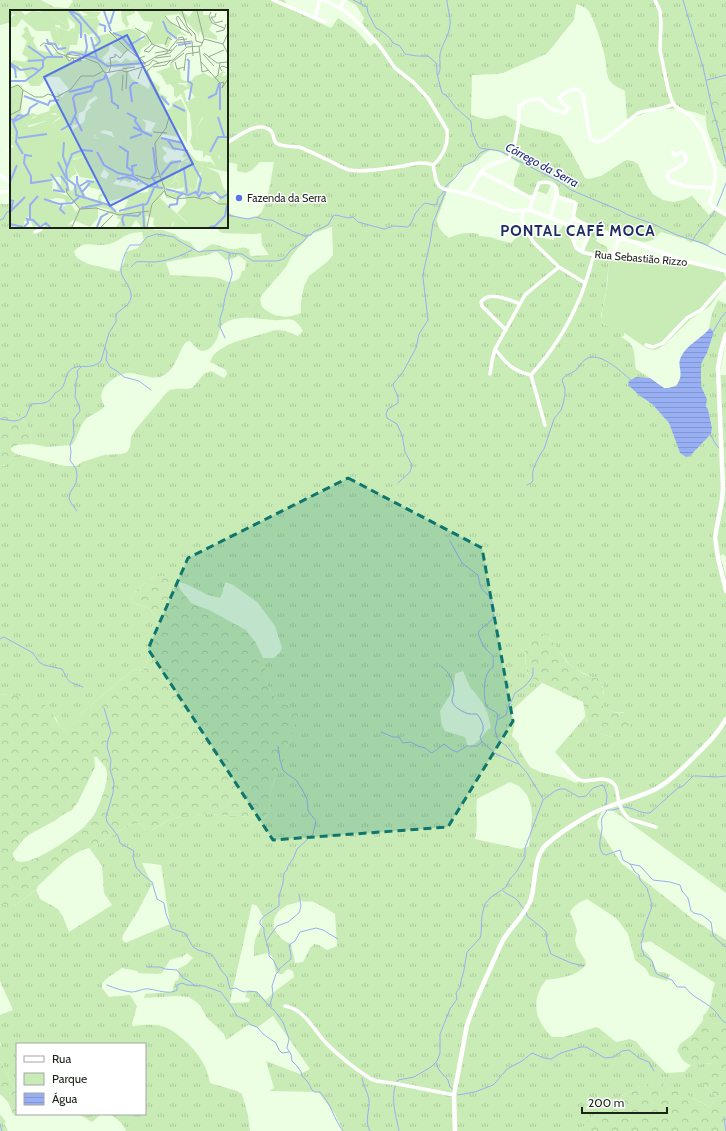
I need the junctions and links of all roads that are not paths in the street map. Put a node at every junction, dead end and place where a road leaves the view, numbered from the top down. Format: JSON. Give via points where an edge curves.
{"nodes":[{"id":1,"x":273,"y":0,"type":"edge"},
{"id":2,"x":320,"y":0,"type":"edge"},
{"id":3,"x":324,"y":0,"type":"edge"},
{"id":4,"x":344,"y":0,"type":"edge"},
{"id":5,"x":655,"y":0,"type":"edge"},
{"id":6,"x":340,"y":8,"type":"junction"},
{"id":7,"x":315,"y":18,"type":"junction"},
{"id":8,"x":325,"y":22,"type":"dead end"},
{"id":9,"x":673,"y":104,"type":"junction"},
{"id":10,"x":228,"y":142,"type":"edge"},
{"id":11,"x":673,"y":152,"type":"dead end"},
{"id":12,"x":433,"y":165,"type":"junction"},
{"id":13,"x":481,"y":172,"type":"junction"},
{"id":14,"x":0,"y":175,"type":"edge"},
{"id":15,"x":10,"y":182,"type":"edge"},
{"id":16,"x":713,"y":188,"type":"junction"},
{"id":17,"x":10,"y":191,"type":"edge"},
{"id":18,"x":0,"y":192,"type":"edge"},
{"id":19,"x":557,"y":192,"type":"junction"},
{"id":20,"x":467,"y":194,"type":"junction"},
{"id":21,"x":532,"y":199,"type":"junction"},
{"id":22,"x":523,"y":210,"type":"junction"},
{"id":23,"x":529,"y":210,"type":"junction"},
{"id":24,"x":726,"y":215,"type":"edge"},
{"id":25,"x":550,"y":218,"type":"junction"},
{"id":26,"x":573,"y":218,"type":"junction"},
{"id":27,"x":568,"y":226,"type":"junction"},
{"id":28,"x":591,"y":227,"type":"junction"},
{"id":29,"x":41,"y":228,"type":"edge"},
{"id":30,"x":35,"y":232,"type":"dead end"},
{"id":31,"x":619,"y":238,"type":"junction"},
{"id":32,"x":582,"y":252,"type":"junction"},
{"id":33,"x":594,"y":255,"type":"junction"},
{"id":34,"x":612,"y":257,"type":"junction"},
{"id":35,"x":685,"y":261,"type":"junction"},
{"id":36,"x":559,"y":267,"type":"junction"},
{"id":37,"x":726,"y":271,"type":"edge"},
{"id":38,"x":585,"y":282,"type":"junction"},
{"id":39,"x":726,"y":282,"type":"edge"},
{"id":40,"x":520,"y":304,"type":"junction"},
{"id":41,"x":506,"y":330,"type":"junction"},
{"id":42,"x":726,"y":334,"type":"edge"},
{"id":43,"x":646,"y":345,"type":"dead end"},
{"id":44,"x":495,"y":349,"type":"junction"},
{"id":45,"x":490,"y":374,"type":"dead end"},
{"id":46,"x":531,"y":376,"type":"junction"},
{"id":47,"x":545,"y":425,"type":"dead end"},
{"id":48,"x":726,"y":591,"type":"edge"},
{"id":49,"x":726,"y":719,"type":"edge"},
{"id":50,"x":563,"y":765,"type":"dead end"},
{"id":51,"x":619,"y":803,"type":"junction"},
{"id":52,"x":656,"y":827,"type":"dead end"},
{"id":53,"x":285,"y":1006,"type":"dead end"},
{"id":54,"x":454,"y":1095,"type":"junction"},
{"id":55,"x":455,"y":1131,"type":"edge"}],
"edges":[{"from":1,"to":7,"type":"street"},
{"from":2,"to":7,"type":"street"},
{"from":3,"to":6,"type":"street"},
{"from":4,"to":6,"type":"street"},
{"from":5,"to":9,"type":"street","via":[[660,11],[661,58]]},
{"from":6,"to":12,"type":"street","via":[[364,29],[379,45],[394,68],[413,82],[435,108],[448,134],[442,155]]},
{"from":7,"to":8,"type":"street"},
{"from":9,"to":13,"type":"street","via":[[638,113],[604,140],[597,142],[590,137],[579,90],[572,88],[559,98],[561,103],[569,108],[564,113],[548,107],[540,99],[527,101],[519,106],[519,122],[510,157]]},
{"from":9,"to":16,"type":"street","via":[[691,116],[703,132],[715,168]]},
{"from":10,"to":12,"type":"street","via":[[250,130],[261,128],[270,130],[278,144],[306,150],[348,170],[425,163]]},
{"from":11,"to":16,"type":"street","via":[[676,155],[683,152],[686,158],[681,167],[668,172],[670,181],[684,186]]},
{"from":12,"to":20,"type":"street","via":[[439,186]]},
{"from":13,"to":20,"type":"street"},
{"from":13,"to":21,"type":"street"},
{"from":14,"to":15,"type":"street"},
{"from":16,"to":24,"type":"street","via":[[710,204]]},
{"from":17,"to":18,"type":"street"},
{"from":19,"to":21,"type":"street","via":[[553,185],[541,182]]},
{"from":19,"to":25,"type":"street"},
{"from":19,"to":26,"type":"street","via":[[560,197],[576,204]]},
{"from":20,"to":22,"type":"street","via":[[512,211]]},
{"from":21,"to":23,"type":"street"},
{"from":22,"to":23,"type":"street"},
{"from":22,"to":36,"type":"street","via":[[524,229],[534,243]]},
{"from":23,"to":25,"type":"street"},
{"from":25,"to":27,"type":"street"},
{"from":26,"to":27,"type":"street"},
{"from":26,"to":28,"type":"street"},
{"from":27,"to":32,"type":"street","name":"Rua Sebastião Rizzo","via":[[576,248]]},
{"from":28,"to":31,"type":"street"},
{"from":28,"to":32,"type":"street"},
{"from":29,"to":30,"type":"street"},
{"from":31,"to":34,"type":"street"},
{"from":31,"to":35,"type":"street"},
{"from":32,"to":33,"type":"street","name":"Rua Sebastião Rizzo"},
{"from":33,"to":34,"type":"street","name":"Rua Sebastião Rizzo"},
{"from":33,"to":38,"type":"street"},
{"from":34,"to":35,"type":"street","name":"Rua Sebastião Rizzo"},
{"from":35,"to":37,"type":"street","name":"Rua Sebastião Rizzo"},
{"from":36,"to":38,"type":"street"},
{"from":36,"to":40,"type":"street","via":[[525,295]]},
{"from":38,"to":46,"type":"street","via":[[570,319]]},
{"from":39,"to":43,"type":"street","via":[[701,310],[687,318],[663,343],[653,347]]},
{"from":40,"to":41,"type":"street"},
{"from":40,"to":41,"type":"street","via":[[506,298],[490,296],[482,302],[482,306]]},
{"from":41,"to":44,"type":"street"},
{"from":42,"to":48,"type":"main road","via":[[718,368],[723,488],[715,537]]},
{"from":44,"to":45,"type":"street"},
{"from":44,"to":46,"type":"street","via":[[506,363],[520,373]]},
{"from":46,"to":47,"type":"street"},
{"from":49,"to":51,"type":"main road","via":[[717,733],[674,776],[655,789]]},
{"from":50,"to":51,"type":"street","via":[[583,781],[606,780],[614,783]]},
{"from":51,"to":52,"type":"street","via":[[629,819]]},
{"from":51,"to":54,"type":"main road","via":[[587,816],[556,837],[540,854],[530,902],[502,942],[471,1011]]},
{"from":53,"to":54,"type":"street","via":[[299,1012],[328,1045],[371,1079]]},
{"from":54,"to":55,"type":"main road"}]}
